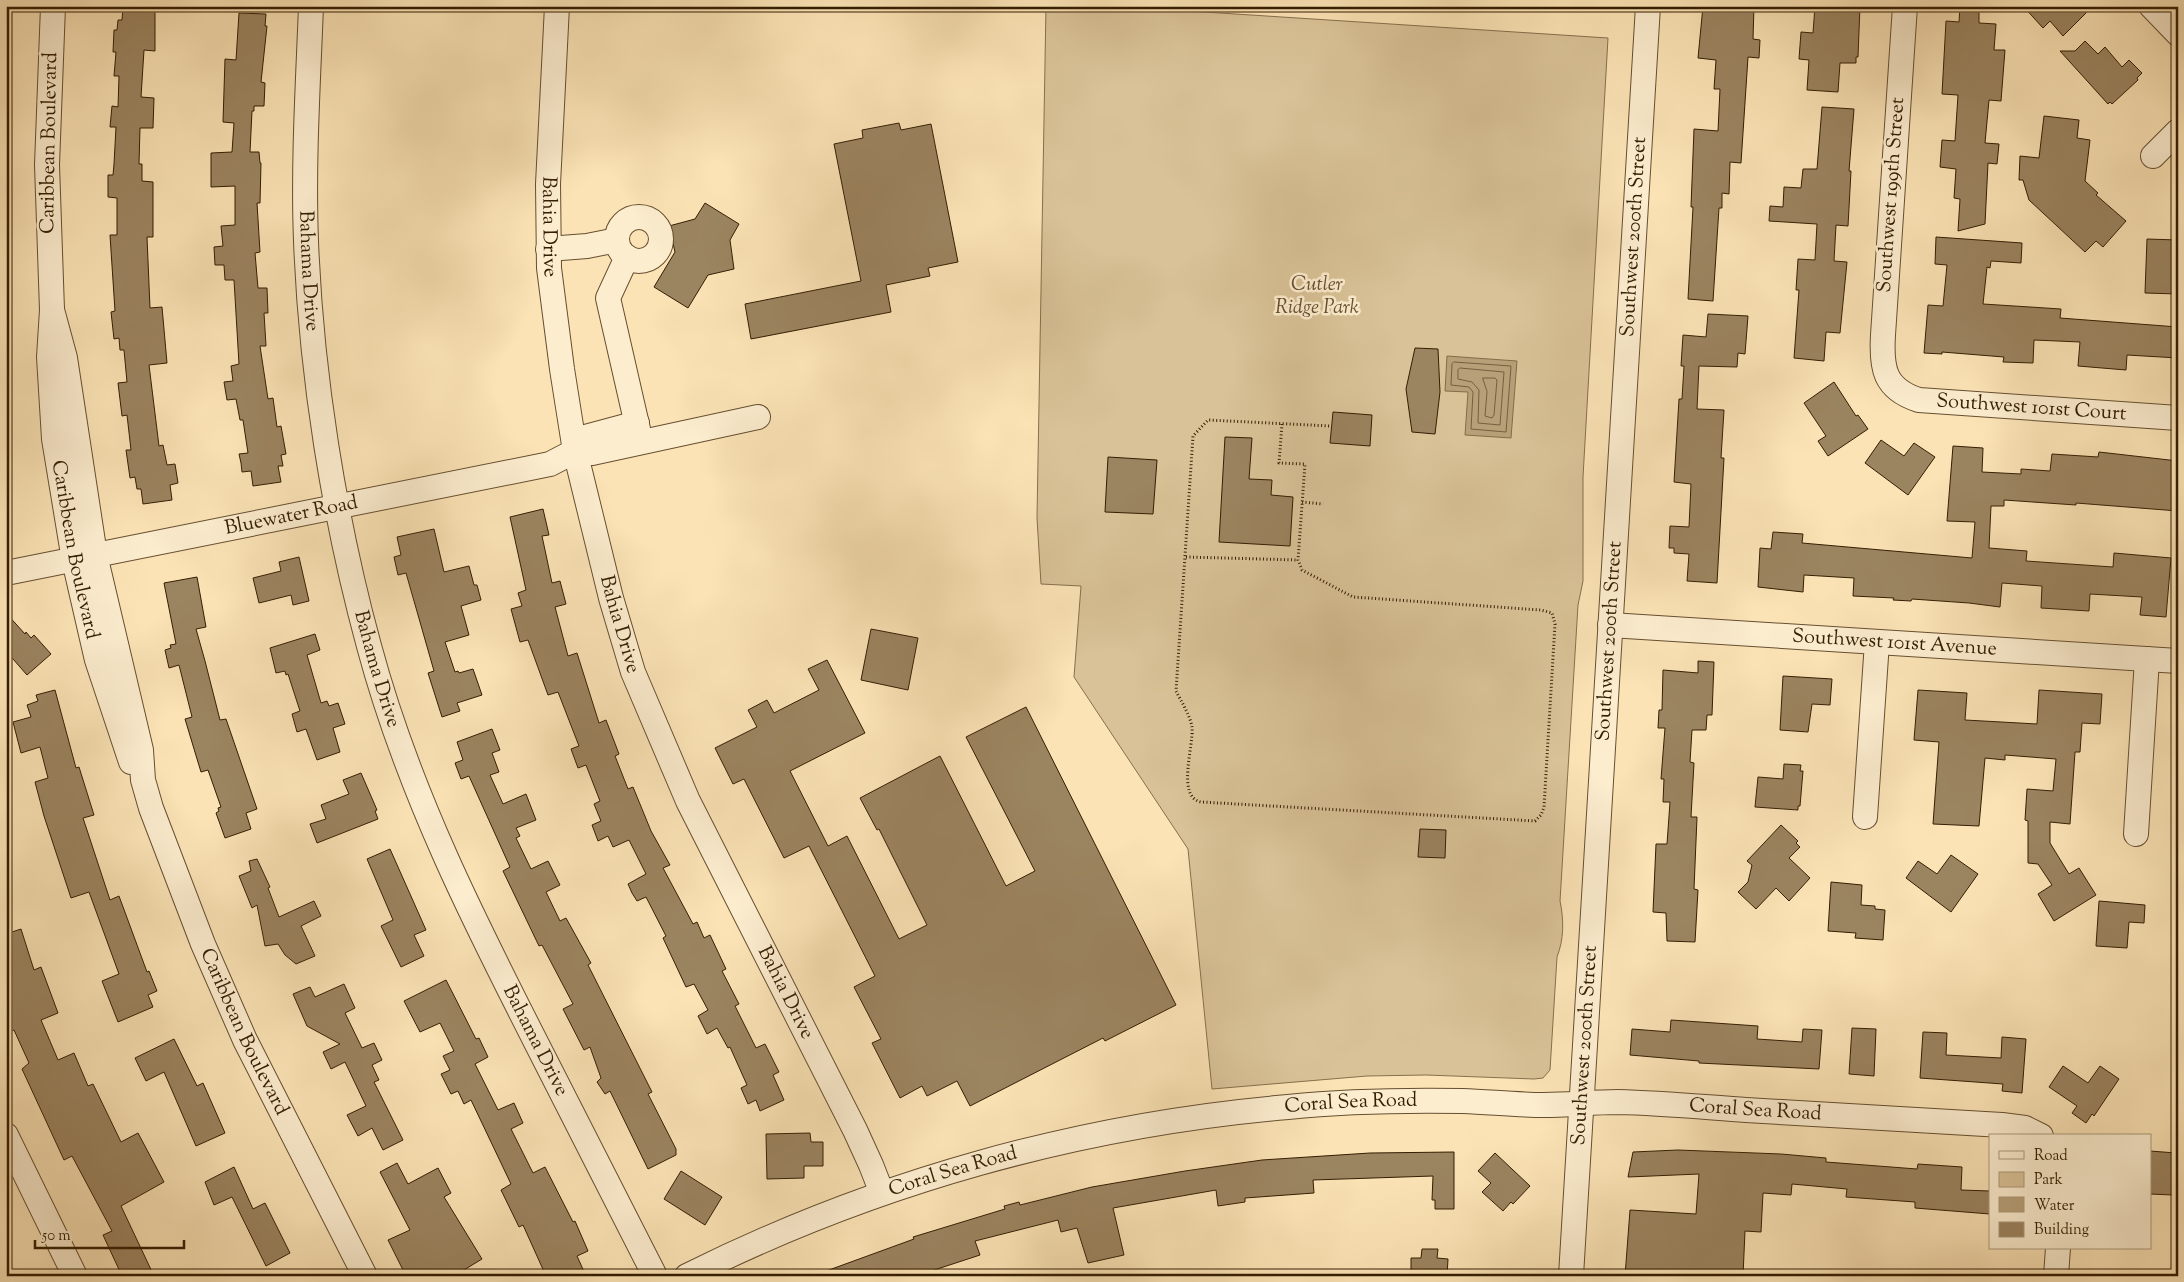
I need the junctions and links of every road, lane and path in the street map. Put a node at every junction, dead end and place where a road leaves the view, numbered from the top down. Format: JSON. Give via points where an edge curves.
{"nodes":[{"id":1,"x":53,"y":6,"type":"edge"},
{"id":2,"x":311,"y":6,"type":"edge"},
{"id":3,"x":557,"y":6,"type":"edge"},
{"id":4,"x":1648,"y":6,"type":"edge"},
{"id":5,"x":1905,"y":6,"type":"edge"},
{"id":6,"x":2151,"y":6,"type":"edge"},
{"id":7,"x":2178,"y":34,"type":"edge"},
{"id":8,"x":2178,"y":132,"type":"edge"},
{"id":9,"x":2153,"y":156,"type":"dead end"},
{"id":10,"x":548,"y":249,"type":"junction"},
{"id":11,"x":1891,"y":383,"type":"joint"},
{"id":12,"x":758,"y":417,"type":"dead end"},
{"id":13,"x":2178,"y":418,"type":"edge"},
{"id":14,"x":1282,"y":424,"type":"junction"},
{"id":15,"x":1330,"y":426,"type":"dead end"},
{"id":16,"x":639,"y":432,"type":"junction"},
{"id":17,"x":575,"y":451,"type":"junction"},
{"id":18,"x":1302,"y":502,"type":"junction"},
{"id":19,"x":1323,"y":504,"type":"dead end"},
{"id":20,"x":338,"y":508,"type":"junction"},
{"id":21,"x":1186,"y":557,"type":"junction"},
{"id":22,"x":84,"y":558,"type":"junction"},
{"id":23,"x":1298,"y":560,"type":"junction"},
{"id":24,"x":6,"y":573,"type":"edge"},
{"id":25,"x":1610,"y":625,"type":"junction"},
{"id":26,"x":1877,"y":642,"type":"junction"},
{"id":27,"x":2147,"y":659,"type":"junction"},
{"id":28,"x":2178,"y":661,"type":"edge"},
{"id":29,"x":1865,"y":817,"type":"dead end"},
{"id":30,"x":2136,"y":834,"type":"dead end"},
{"id":31,"x":1581,"y":1103,"type":"junction"},
{"id":32,"x":2037,"y":1134,"type":"edge"},
{"id":33,"x":6,"y":1135,"type":"edge"},
{"id":34,"x":882,"y":1193,"type":"junction"},
{"id":35,"x":2058,"y":1250,"type":"edge"},
{"id":36,"x":75,"y":1276,"type":"edge"},
{"id":37,"x":365,"y":1276,"type":"edge"},
{"id":38,"x":655,"y":1276,"type":"edge"},
{"id":39,"x":687,"y":1276,"type":"edge"},
{"id":40,"x":1571,"y":1276,"type":"edge"},
{"id":41,"x":2056,"y":1276,"type":"edge"}],
"edges":[{"from":1,"to":22,"type":"street","name":"Caribbean Boulevard","via":[[47,165],[52,310],[65,358]]},
{"from":2,"to":20,"type":"street","name":"Bahama Drive","via":[[306,243],[320,399]]},
{"from":3,"to":10,"type":"street","name":"Bahia Drive","via":[[548,151]]},
{"from":4,"to":25,"type":"street","name":"Southwest 200th Street"},
{"from":5,"to":11,"type":"street","name":"Southwest 199th Street","via":[[1882,347],[1884,367]]},
{"from":6,"to":7,"type":"street"},
{"from":8,"to":9,"type":"street"},
{"from":10,"to":16,"type":"street","via":[[587,246],[622,249],[608,298]]},
{"from":10,"to":17,"type":"street","name":"Bahia Drive"},
{"from":11,"to":13,"type":"street","name":"Southwest 101st Court","via":[[1910,397],[1929,401]]},
{"from":12,"to":16,"type":"street","name":"Bluewater Road"},
{"from":14,"to":15,"type":"path"},
{"from":14,"to":18,"type":"path","via":[[1279,463],[1305,464]]},
{"from":14,"to":21,"type":"path","via":[[1208,420],[1193,436]]},
{"from":16,"to":17,"type":"street","name":"Bluewater Road","via":[[585,437]]},
{"from":17,"to":20,"type":"street","name":"Bluewater Road","via":[[550,464]]},
{"from":17,"to":34,"type":"street","name":"Bahia Drive","via":[[610,598],[650,714],[688,801],[855,1130]]},
{"from":18,"to":19,"type":"path"},
{"from":18,"to":23,"type":"path"},
{"from":20,"to":22,"type":"street","name":"Bluewater Road"},
{"from":20,"to":38,"type":"street","name":"Bahama Drive","via":[[370,648],[424,806],[487,947]]},
{"from":21,"to":23,"type":"path"},
{"from":21,"to":23,"type":"path","via":[[1176,690],[1192,726],[1188,789],[1194,800],[1527,822],[1538,818],[1544,807],[1555,624],[1552,614],[1541,610],[1353,597],[1302,570]]},
{"from":22,"to":24,"type":"street","name":"Bluewater Road"},
{"from":22,"to":37,"type":"street","name":"Caribbean Boulevard","via":[[141,750],[143,780],[184,899],[226,999]]},
{"from":25,"to":26,"type":"street","name":"Southwest 101st Avenue"},
{"from":25,"to":31,"type":"street","name":"Southwest 200th Street"},
{"from":26,"to":27,"type":"street","name":"Southwest 101st Avenue"},
{"from":26,"to":29,"type":"street"},
{"from":27,"to":28,"type":"street","name":"Southwest 101st Avenue"},
{"from":27,"to":30,"type":"street"},
{"from":31,"to":32,"type":"street","name":"Coral Sea Road","via":[[1619,1102],[2002,1125],[2025,1128]]},
{"from":31,"to":34,"type":"street","name":"Coral Sea Road","via":[[1385,1101],[1222,1114],[1078,1138],[997,1158]]},
{"from":31,"to":40,"type":"street","name":"Southwest 200th Street"},
{"from":33,"to":36,"type":"street"},
{"from":34,"to":39,"type":"street","name":"Coral Sea Road","via":[[779,1233]]},
{"from":35,"to":41,"type":"street"}]}
